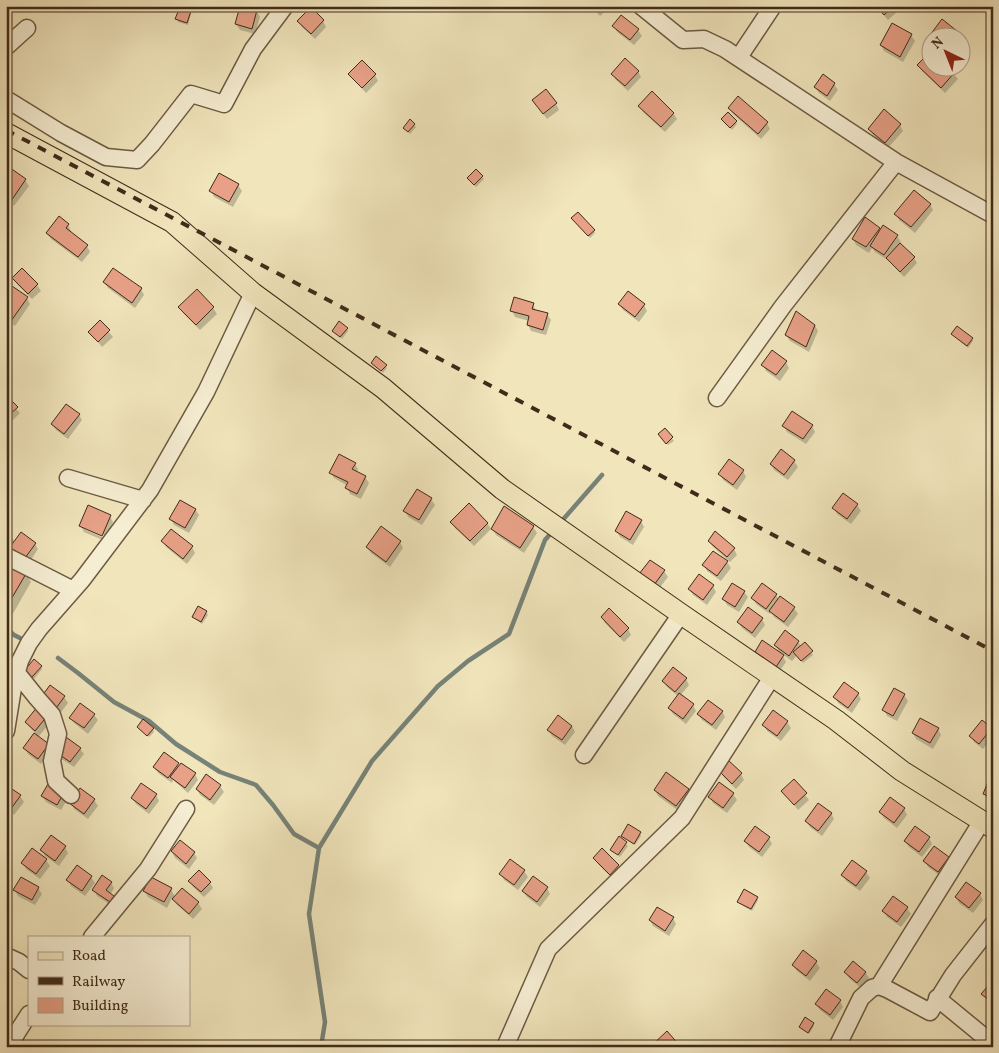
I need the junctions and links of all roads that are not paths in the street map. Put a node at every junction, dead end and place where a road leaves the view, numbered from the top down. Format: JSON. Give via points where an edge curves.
{"nodes":[{"id":1,"x":285,"y":6,"type":"edge"},
{"id":2,"x":641,"y":6,"type":"edge"},
{"id":3,"x":773,"y":6,"type":"edge"},
{"id":4,"x":27,"y":28,"type":"dead end"},
{"id":5,"x":6,"y":47,"type":"edge"},
{"id":6,"x":740,"y":57,"type":"junction"},
{"id":7,"x":6,"y":99,"type":"edge"},
{"id":8,"x":6,"y":133,"type":"edge"},
{"id":9,"x":896,"y":162,"type":"junction"},
{"id":10,"x":993,"y":215,"type":"edge"},
{"id":11,"x":253,"y":292,"type":"junction"},
{"id":12,"x":717,"y":398,"type":"dead end"},
{"id":13,"x":68,"y":478,"type":"dead end"},
{"id":14,"x":143,"y":500,"type":"junction"},
{"id":15,"x":6,"y":556,"type":"edge"},
{"id":16,"x":74,"y":590,"type":"junction"},
{"id":17,"x":681,"y":614,"type":"junction"},
{"id":18,"x":17,"y":673,"type":"junction"},
{"id":19,"x":772,"y":678,"type":"junction"},
{"id":20,"x":6,"y":731,"type":"edge"},
{"id":21,"x":584,"y":755,"type":"dead end"},
{"id":22,"x":71,"y":795,"type":"dead end"},
{"id":23,"x":186,"y":809,"type":"dead end"},
{"id":24,"x":987,"y":825,"type":"edge"},
{"id":25,"x":993,"y":924,"type":"edge"},
{"id":26,"x":93,"y":936,"type":"edge"},
{"id":27,"x":6,"y":956,"type":"edge"},
{"id":28,"x":28,"y":969,"type":"edge"},
{"id":29,"x":879,"y":986,"type":"junction"},
{"id":30,"x":938,"y":998,"type":"junction"},
{"id":31,"x":28,"y":1016,"type":"edge"},
{"id":32,"x":993,"y":1044,"type":"edge"},
{"id":33,"x":8,"y":1047,"type":"edge"},
{"id":34,"x":505,"y":1047,"type":"edge"},
{"id":35,"x":837,"y":1047,"type":"edge"}],
"edges":[{"from":1,"to":7,"type":"street","via":[[253,49],[224,104],[191,94],[137,160],[106,157]]},
{"from":2,"to":6,"type":"street","via":[[683,40],[704,40]]},
{"from":3,"to":6,"type":"street"},
{"from":4,"to":5,"type":"street"},
{"from":6,"to":9,"type":"street"},
{"from":8,"to":11,"type":"main road","via":[[172,222]]},
{"from":9,"to":10,"type":"street"},
{"from":9,"to":12,"type":"street"},
{"from":11,"to":14,"type":"street","via":[[206,392]]},
{"from":11,"to":17,"type":"main road","via":[[383,388],[502,489]]},
{"from":13,"to":14,"type":"street"},
{"from":14,"to":16,"type":"street"},
{"from":15,"to":16,"type":"street"},
{"from":16,"to":18,"type":"street","via":[[29,643]]},
{"from":17,"to":19,"type":"main road"},
{"from":17,"to":21,"type":"street"},
{"from":18,"to":20,"type":"street"},
{"from":18,"to":22,"type":"street","via":[[52,715],[58,734],[52,761],[56,780]]},
{"from":19,"to":24,"type":"main road","via":[[836,720],[902,771]]},
{"from":19,"to":34,"type":"street","via":[[682,818],[548,949]]},
{"from":23,"to":26,"type":"street","via":[[148,869]]},
{"from":24,"to":29,"type":"street"},
{"from":25,"to":30,"type":"street"},
{"from":27,"to":28,"type":"street"},
{"from":29,"to":30,"type":"street","via":[[930,1012]]},
{"from":29,"to":35,"type":"street","via":[[864,994]]},
{"from":30,"to":32,"type":"street"},
{"from":31,"to":33,"type":"street"}]}
